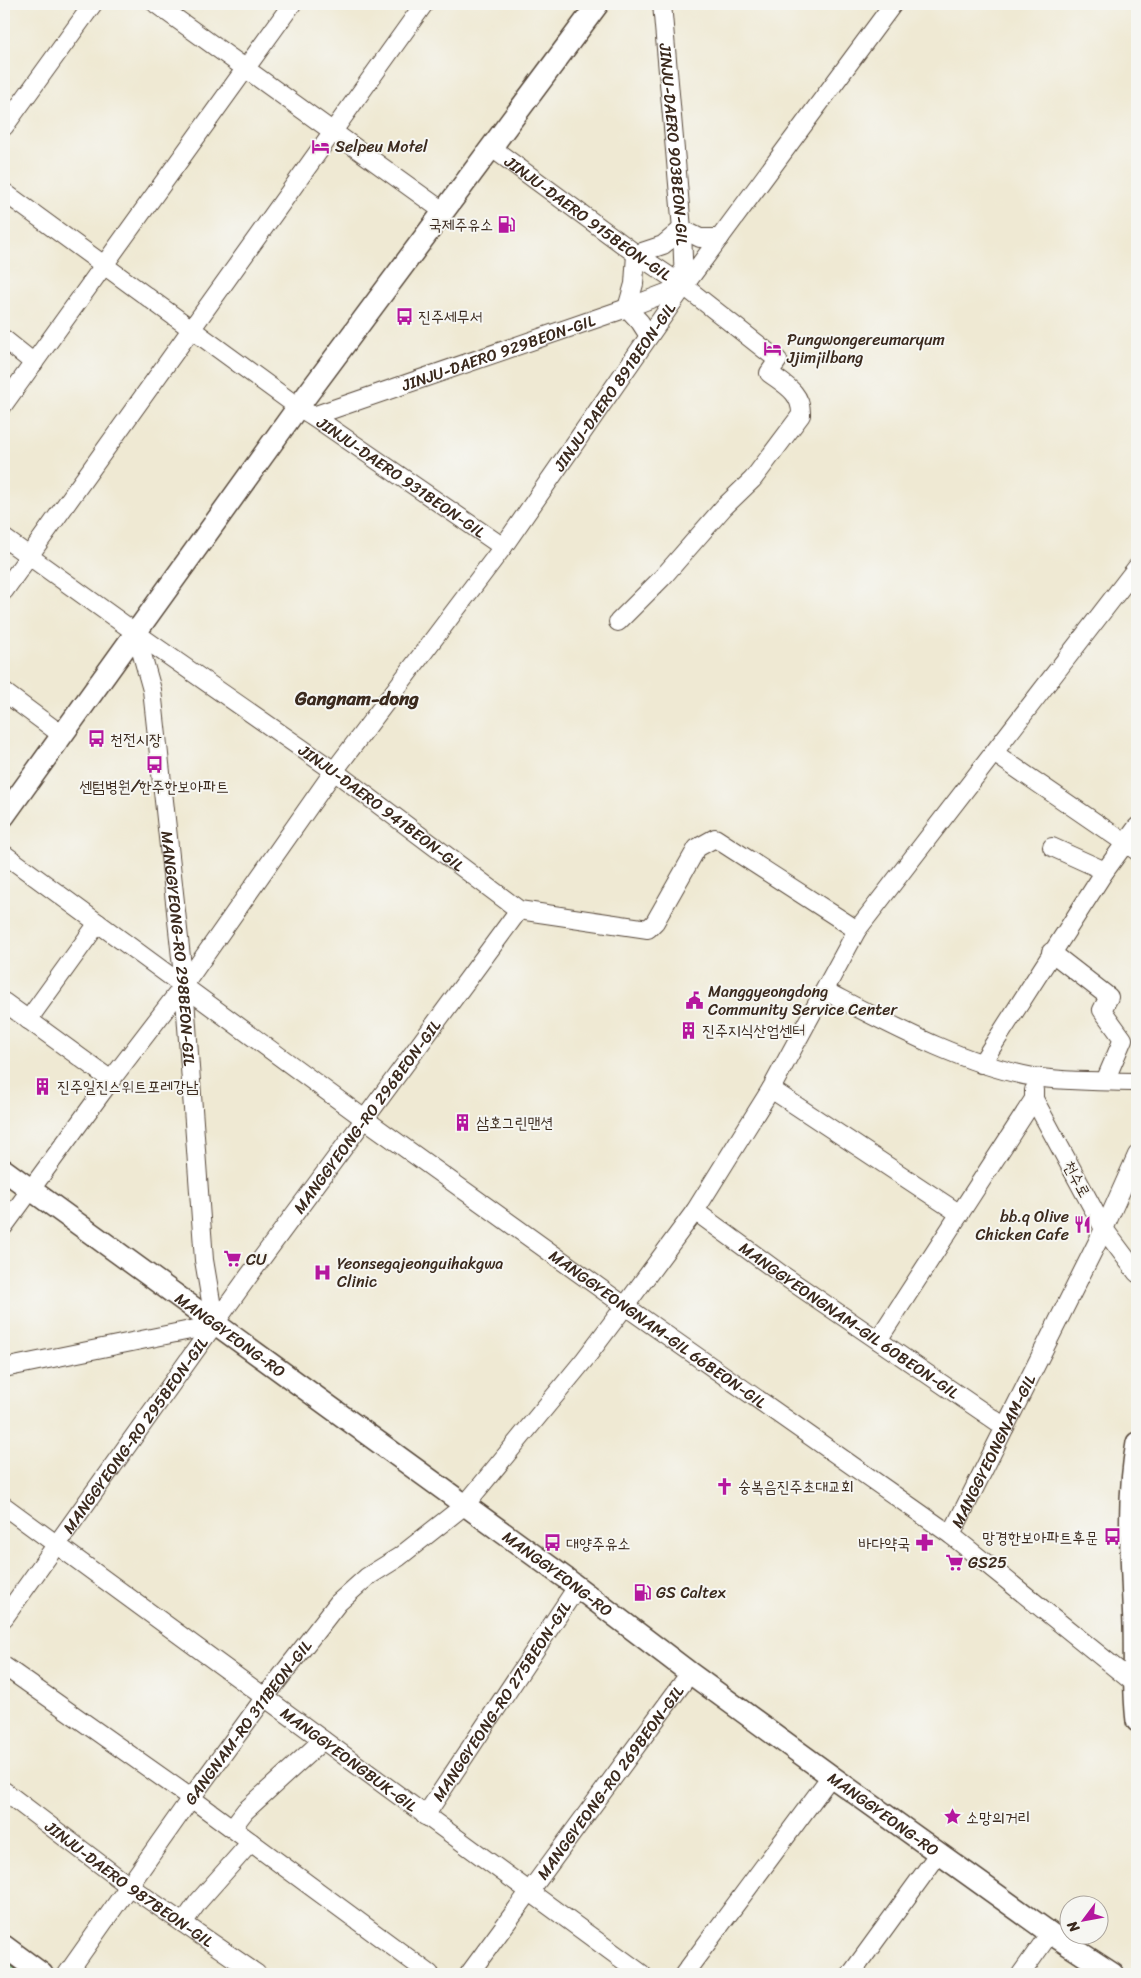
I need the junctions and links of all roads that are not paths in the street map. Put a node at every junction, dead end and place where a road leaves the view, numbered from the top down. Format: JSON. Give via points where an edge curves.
{"nodes":[{"id":1,"x":93,"y":4,"type":"edge"},
{"id":2,"x":156,"y":4,"type":"edge"},
{"id":3,"x":292,"y":4,"type":"edge"},
{"id":4,"x":424,"y":4,"type":"edge"},
{"id":5,"x":598,"y":4,"type":"edge"},
{"id":6,"x":662,"y":4,"type":"edge"},
{"id":7,"x":893,"y":4,"type":"edge"},
{"id":8,"x":246,"y":68,"type":"junction"},
{"id":9,"x":4,"y":127,"type":"edge"},
{"id":10,"x":333,"y":130,"type":"junction"},
{"id":11,"x":492,"y":148,"type":"junction"},
{"id":12,"x":4,"y":192,"type":"edge"},
{"id":13,"x":443,"y":211,"type":"junction"},
{"id":14,"x":682,"y":230,"type":"junction"},
{"id":15,"x":720,"y":238,"type":"junction"},
{"id":16,"x":636,"y":254,"type":"junction"},
{"id":17,"x":104,"y":265,"type":"junction"},
{"id":18,"x":684,"y":286,"type":"junction"},
{"id":19,"x":627,"y":308,"type":"junction"},
{"id":20,"x":191,"y":329,"type":"junction"},
{"id":21,"x":649,"y":336,"type":"junction"},
{"id":22,"x":4,"y":340,"type":"edge"},
{"id":23,"x":34,"y":363,"type":"junction"},
{"id":24,"x":4,"y":404,"type":"edge"},
{"id":25,"x":305,"y":411,"type":"junction"},
{"id":26,"x":4,"y":538,"type":"edge"},
{"id":27,"x":503,"y":547,"type":"junction"},
{"id":28,"x":29,"y":556,"type":"junction"},
{"id":29,"x":1137,"y":567,"type":"edge"},
{"id":30,"x":4,"y":590,"type":"edge"},
{"id":31,"x":618,"y":622,"type":"dead end"},
{"id":32,"x":136,"y":633,"type":"junction"},
{"id":33,"x":4,"y":692,"type":"edge"},
{"id":34,"x":62,"y":735,"type":"junction"},
{"id":35,"x":994,"y":753,"type":"junction"},
{"id":36,"x":334,"y":771,"type":"junction"},
{"id":37,"x":4,"y":816,"type":"edge"},
{"id":38,"x":1137,"y":827,"type":"edge"},
{"id":39,"x":1052,"y":847,"type":"dead end"},
{"id":40,"x":1132,"y":847,"type":"edge"},
{"id":41,"x":4,"y":854,"type":"edge"},
{"id":42,"x":1104,"y":871,"type":"junction"},
{"id":43,"x":519,"y":910,"type":"junction"},
{"id":44,"x":98,"y":923,"type":"junction"},
{"id":45,"x":857,"y":930,"type":"junction"},
{"id":46,"x":1052,"y":952,"type":"junction"},
{"id":47,"x":184,"y":985,"type":"junction"},
{"id":48,"x":825,"y":991,"type":"junction"},
{"id":49,"x":4,"y":1002,"type":"edge"},
{"id":50,"x":28,"y":1020,"type":"junction"},
{"id":51,"x":981,"y":1064,"type":"junction"},
{"id":52,"x":1034,"y":1077,"type":"junction"},
{"id":53,"x":111,"y":1080,"type":"junction"},
{"id":54,"x":1105,"y":1082,"type":"junction"},
{"id":55,"x":1137,"y":1082,"type":"edge"},
{"id":56,"x":771,"y":1089,"type":"junction"},
{"id":57,"x":1034,"y":1099,"type":"junction"},
{"id":58,"x":366,"y":1120,"type":"junction"},
{"id":59,"x":1137,"y":1154,"type":"edge"},
{"id":60,"x":4,"y":1170,"type":"edge"},
{"id":61,"x":31,"y":1190,"type":"junction"},
{"id":62,"x":695,"y":1210,"type":"junction"},
{"id":63,"x":960,"y":1214,"type":"junction"},
{"id":64,"x":4,"y":1226,"type":"edge"},
{"id":65,"x":1104,"y":1228,"type":"junction"},
{"id":66,"x":1137,"y":1273,"type":"edge"},
{"id":67,"x":625,"y":1306,"type":"junction"},
{"id":68,"x":215,"y":1325,"type":"junction"},
{"id":69,"x":878,"y":1340,"type":"junction"},
{"id":70,"x":4,"y":1368,"type":"edge"},
{"id":71,"x":1005,"y":1427,"type":"junction"},
{"id":72,"x":1137,"y":1443,"type":"edge"},
{"id":73,"x":465,"y":1505,"type":"junction"},
{"id":74,"x":4,"y":1506,"type":"edge"},
{"id":75,"x":951,"y":1535,"type":"junction"},
{"id":76,"x":55,"y":1545,"type":"junction"},
{"id":77,"x":577,"y":1587,"type":"junction"},
{"id":78,"x":4,"y":1618,"type":"edge"},
{"id":79,"x":4,"y":1666,"type":"edge"},
{"id":80,"x":690,"y":1673,"type":"junction"},
{"id":81,"x":1136,"y":1682,"type":"edge"},
{"id":82,"x":265,"y":1698,"type":"junction"},
{"id":83,"x":1137,"y":1721,"type":"edge"},
{"id":84,"x":323,"y":1740,"type":"junction"},
{"id":85,"x":831,"y":1776,"type":"junction"},
{"id":86,"x":4,"y":1791,"type":"edge"},
{"id":87,"x":191,"y":1798,"type":"junction"},
{"id":88,"x":425,"y":1816,"type":"junction"},
{"id":89,"x":232,"y":1828,"type":"junction"},
{"id":90,"x":251,"y":1842,"type":"junction"},
{"id":91,"x":938,"y":1853,"type":"junction"},
{"id":92,"x":129,"y":1886,"type":"junction"},
{"id":93,"x":529,"y":1892,"type":"junction"},
{"id":94,"x":183,"y":1923,"type":"junction"},
{"id":95,"x":1050,"y":1933,"type":"junction"},
{"id":96,"x":4,"y":1946,"type":"edge"},
{"id":97,"x":42,"y":1974,"type":"edge"},
{"id":98,"x":67,"y":1974,"type":"edge"},
{"id":99,"x":257,"y":1974,"type":"edge"},
{"id":100,"x":430,"y":1974,"type":"edge"},
{"id":101,"x":469,"y":1974,"type":"edge"},
{"id":102,"x":642,"y":1974,"type":"edge"},
{"id":103,"x":684,"y":1974,"type":"edge"},
{"id":104,"x":851,"y":1974,"type":"edge"},
{"id":105,"x":1021,"y":1974,"type":"edge"},
{"id":106,"x":1113,"y":1974,"type":"edge"}],
"edges":[{"from":1,"to":9,"type":"street"},
{"from":2,"to":8,"type":"street"},
{"from":3,"to":8,"type":"street"},
{"from":4,"to":10,"type":"street"},
{"from":5,"to":11,"type":"street"},
{"from":6,"to":14,"type":"street","name":"JINJU-DAERO 903BEON-GIL"},
{"from":7,"to":15,"type":"street","name":"JINJU-DAERO 891BEON-GIL"},
{"from":8,"to":10,"type":"street"},
{"from":8,"to":17,"type":"street"},
{"from":10,"to":13,"type":"street"},
{"from":10,"to":20,"type":"street"},
{"from":11,"to":13,"type":"street"},
{"from":11,"to":16,"type":"street","name":"JINJU-DAERO 915BEON-GIL"},
{"from":12,"to":17,"type":"street","name":"JINJU-DAERO 931BEON-GIL"},
{"from":13,"to":25,"type":"street"},
{"from":14,"to":15,"type":"street","via":[[700,238]]},
{"from":14,"to":16,"type":"street","via":[[663,245]]},
{"from":14,"to":18,"type":"street","name":"JINJU-DAERO 903BEON-GIL"},
{"from":15,"to":18,"type":"street","name":"JINJU-DAERO 891BEON-GIL"},
{"from":16,"to":18,"type":"street","name":"JINJU-DAERO 915BEON-GIL"},
{"from":16,"to":19,"type":"street","via":[[634,284]]},
{"from":17,"to":20,"type":"street","name":"JINJU-DAERO 931BEON-GIL"},
{"from":17,"to":23,"type":"street"},
{"from":18,"to":19,"type":"street","name":"JINJU-DAERO 929BEON-GIL"},
{"from":18,"to":21,"type":"street","name":"JINJU-DAERO 891BEON-GIL"},
{"from":18,"to":31,"type":"street","name":"JINJU-DAERO 915BEON-GIL","via":[[778,360],[769,372],[802,404],[802,415],[753,479]]},
{"from":19,"to":21,"type":"street"},
{"from":19,"to":25,"type":"street","name":"JINJU-DAERO 929BEON-GIL"},
{"from":20,"to":25,"type":"street","name":"JINJU-DAERO 931BEON-GIL"},
{"from":20,"to":28,"type":"street"},
{"from":21,"to":27,"type":"street","name":"JINJU-DAERO 891BEON-GIL"},
{"from":22,"to":23,"type":"street"},
{"from":23,"to":24,"type":"street"},
{"from":25,"to":27,"type":"street","name":"JINJU-DAERO 931BEON-GIL"},
{"from":25,"to":32,"type":"street"},
{"from":26,"to":28,"type":"street","name":"JINJU-DAERO 941BEON-GIL"},
{"from":27,"to":36,"type":"street","name":"JINJU-DAERO 891BEON-GIL"},
{"from":28,"to":30,"type":"street"},
{"from":28,"to":32,"type":"street","name":"JINJU-DAERO 941BEON-GIL"},
{"from":29,"to":35,"type":"street","name":"GANGNAM-RO 311BEON-GIL"},
{"from":32,"to":34,"type":"street"},
{"from":32,"to":36,"type":"street","name":"JINJU-DAERO 941BEON-GIL"},
{"from":32,"to":47,"type":"street","name":"MANGGYEONG-RO 298BEON-GIL","via":[[152,690]]},
{"from":33,"to":34,"type":"street"},
{"from":34,"to":37,"type":"street"},
{"from":35,"to":40,"type":"street"},
{"from":35,"to":45,"type":"street","name":"GANGNAM-RO 311BEON-GIL"},
{"from":36,"to":43,"type":"street","name":"JINJU-DAERO 941BEON-GIL"},
{"from":36,"to":47,"type":"street","name":"JINJU-DAERO 891BEON-GIL"},
{"from":38,"to":40,"type":"street"},
{"from":39,"to":42,"type":"street"},
{"from":40,"to":42,"type":"street"},
{"from":41,"to":44,"type":"street","name":"MANGGYEONGNAM-GIL 66BEON-GIL"},
{"from":42,"to":46,"type":"street"},
{"from":43,"to":45,"type":"street","name":"JINJU-DAERO 941BEON-GIL","via":[[648,929],[698,848],[715,838]]},
{"from":43,"to":58,"type":"street","name":"MANGGYEONG-RO 296BEON-GIL"},
{"from":44,"to":47,"type":"street","name":"MANGGYEONGNAM-GIL 66BEON-GIL"},
{"from":44,"to":50,"type":"street"},
{"from":45,"to":48,"type":"street","name":"GANGNAM-RO 311BEON-GIL"},
{"from":46,"to":51,"type":"street"},
{"from":46,"to":54,"type":"street","via":[[1109,997],[1102,1010],[1123,1039]]},
{"from":47,"to":53,"type":"street","name":"JINJU-DAERO 891BEON-GIL"},
{"from":47,"to":58,"type":"street","name":"MANGGYEONGNAM-GIL 66BEON-GIL"},
{"from":47,"to":68,"type":"street","name":"MANGGYEONG-RO 298BEON-GIL","via":[[204,1260]]},
{"from":48,"to":51,"type":"street"},
{"from":48,"to":56,"type":"street","name":"GANGNAM-RO 311BEON-GIL"},
{"from":49,"to":50,"type":"street"},
{"from":50,"to":53,"type":"street"},
{"from":51,"to":52,"type":"street"},
{"from":52,"to":54,"type":"street"},
{"from":52,"to":57,"type":"street","name":"천수로"},
{"from":53,"to":61,"type":"street","name":"JINJU-DAERO 891BEON-GIL"},
{"from":54,"to":55,"type":"street"},
{"from":56,"to":62,"type":"street","name":"GANGNAM-RO 311BEON-GIL"},
{"from":56,"to":63,"type":"street"},
{"from":57,"to":63,"type":"street"},
{"from":57,"to":65,"type":"street","name":"천수로"},
{"from":58,"to":67,"type":"street","name":"MANGGYEONGNAM-GIL 66BEON-GIL"},
{"from":58,"to":68,"type":"street","name":"MANGGYEONG-RO 296BEON-GIL"},
{"from":59,"to":65,"type":"street","name":"MANGGYEONGNAM-GIL"},
{"from":60,"to":61,"type":"street","name":"MANGGYEONG-RO"},
{"from":61,"to":64,"type":"street","name":"JINJU-DAERO 891BEON-GIL"},
{"from":61,"to":68,"type":"street","name":"MANGGYEONG-RO"},
{"from":62,"to":67,"type":"street","name":"GANGNAM-RO 311BEON-GIL"},
{"from":62,"to":69,"type":"street","name":"MANGGYEONGNAM-GIL 60BEON-GIL"},
{"from":63,"to":69,"type":"street"},
{"from":65,"to":66,"type":"street","name":"천수로"},
{"from":65,"to":71,"type":"street","name":"MANGGYEONGNAM-GIL"},
{"from":67,"to":73,"type":"street","name":"GANGNAM-RO 311BEON-GIL"},
{"from":67,"to":75,"type":"street","name":"MANGGYEONGNAM-GIL 66BEON-GIL"},
{"from":68,"to":70,"type":"street"},
{"from":68,"to":73,"type":"street","name":"MANGGYEONG-RO"},
{"from":68,"to":76,"type":"street","name":"MANGGYEONG-RO 295BEON-GIL"},
{"from":69,"to":71,"type":"street","name":"MANGGYEONGNAM-GIL 60BEON-GIL"},
{"from":71,"to":75,"type":"street","name":"MANGGYEONGNAM-GIL"},
{"from":72,"to":81,"type":"street","via":[[1130,1537]]},
{"from":73,"to":77,"type":"street","name":"MANGGYEONG-RO"},
{"from":73,"to":82,"type":"street","name":"GANGNAM-RO 311BEON-GIL","via":[[367,1577],[338,1603]]},
{"from":74,"to":76,"type":"street","name":"MANGGYEONGBUK-GIL"},
{"from":75,"to":81,"type":"street","name":"MANGGYEONGNAM-GIL"},
{"from":76,"to":78,"type":"street","name":"MANGGYEONG-RO 295BEON-GIL"},
{"from":76,"to":82,"type":"street","name":"MANGGYEONGBUK-GIL"},
{"from":77,"to":80,"type":"street","name":"MANGGYEONG-RO"},
{"from":77,"to":88,"type":"street","name":"MANGGYEONG-RO 275BEON-GIL"},
{"from":79,"to":87,"type":"street"},
{"from":80,"to":85,"type":"street","name":"MANGGYEONG-RO"},
{"from":80,"to":93,"type":"street","name":"MANGGYEONG-RO 269BEON-GIL"},
{"from":81,"to":83,"type":"street"},
{"from":82,"to":84,"type":"street","name":"MANGGYEONGBUK-GIL"},
{"from":82,"to":87,"type":"street","name":"GANGNAM-RO 311BEON-GIL"},
{"from":84,"to":88,"type":"street","name":"MANGGYEONGBUK-GIL"},
{"from":84,"to":89,"type":"street"},
{"from":85,"to":91,"type":"street","name":"MANGGYEONG-RO"},
{"from":85,"to":103,"type":"street"},
{"from":86,"to":92,"type":"street","name":"JINJU-DAERO 987BEON-GIL"},
{"from":87,"to":89,"type":"street"},
{"from":87,"to":92,"type":"street","name":"GANGNAM-RO 311BEON-GIL"},
{"from":88,"to":93,"type":"street","name":"MANGGYEONGBUK-GIL"},
{"from":89,"to":90,"type":"street"},
{"from":90,"to":94,"type":"street"},
{"from":90,"to":100,"type":"street"},
{"from":91,"to":95,"type":"street","name":"MANGGYEONG-RO"},
{"from":91,"to":104,"type":"street"},
{"from":92,"to":94,"type":"street","name":"JINJU-DAERO 987BEON-GIL"},
{"from":92,"to":98,"type":"street","name":"GANGNAM-RO 311BEON-GIL"},
{"from":93,"to":101,"type":"street","name":"MANGGYEONG-RO 269BEON-GIL"},
{"from":93,"to":102,"type":"street","name":"MANGGYEONGBUK-GIL"},
{"from":94,"to":99,"type":"street","name":"JINJU-DAERO 987BEON-GIL"},
{"from":95,"to":105,"type":"street"},
{"from":95,"to":106,"type":"street","name":"MANGGYEONG-RO"},
{"from":96,"to":97,"type":"street"}]}
